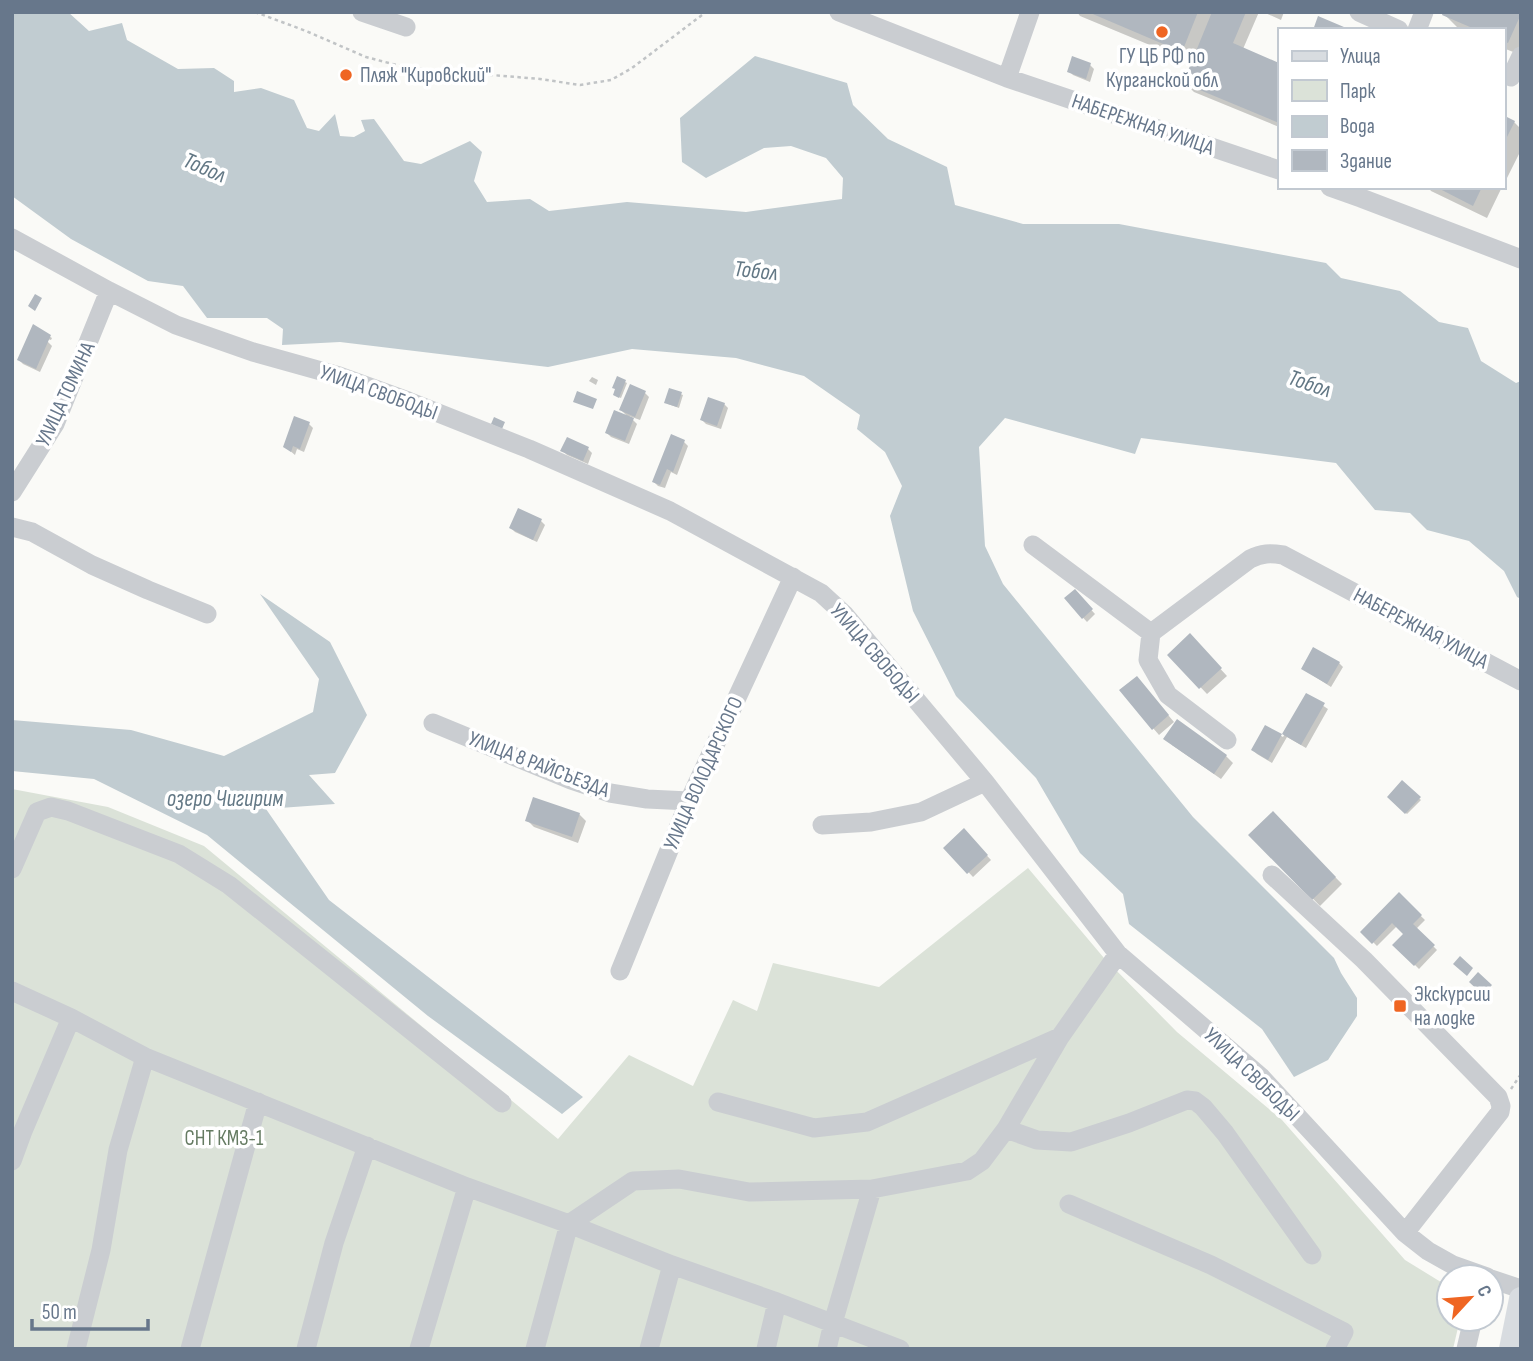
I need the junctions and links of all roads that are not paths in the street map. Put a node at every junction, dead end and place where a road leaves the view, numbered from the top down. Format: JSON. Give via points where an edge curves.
{"nodes":[{"id":1,"x":362,"y":12,"type":"edge"},
{"id":2,"x":839,"y":12,"type":"edge"},
{"id":3,"x":1030,"y":12,"type":"edge"},
{"id":4,"x":1359,"y":12,"type":"edge"},
{"id":5,"x":406,"y":27,"type":"dead end"},
{"id":6,"x":1395,"y":28,"type":"edge"},
{"id":7,"x":1521,"y":56,"type":"edge"},
{"id":8,"x":1007,"y":78,"type":"junction"},
{"id":9,"x":1512,"y":78,"type":"edge"},
{"id":10,"x":1278,"y":170,"type":"edge"},
{"id":11,"x":1335,"y":189,"type":"edge"},
{"id":12,"x":12,"y":239,"type":"edge"},
{"id":13,"x":1521,"y":260,"type":"edge"},
{"id":14,"x":109,"y":291,"type":"junction"},
{"id":15,"x":12,"y":492,"type":"edge"},
{"id":16,"x":12,"y":527,"type":"edge"},
{"id":17,"x":1033,"y":545,"type":"dead end"},
{"id":18,"x":793,"y":576,"type":"junction"},
{"id":19,"x":207,"y":614,"type":"dead end"},
{"id":20,"x":1151,"y":633,"type":"junction"},
{"id":21,"x":1521,"y":681,"type":"edge"},
{"id":22,"x":433,"y":723,"type":"dead end"},
{"id":23,"x":1227,"y":740,"type":"dead end"},
{"id":24,"x":985,"y":782,"type":"junction"},
{"id":25,"x":688,"y":801,"type":"junction"},
{"id":26,"x":822,"y":825,"type":"dead end"},
{"id":27,"x":12,"y":869,"type":"edge"},
{"id":28,"x":1272,"y":875,"type":"dead end"},
{"id":29,"x":1118,"y":954,"type":"junction"},
{"id":30,"x":620,"y":971,"type":"dead end"},
{"id":31,"x":12,"y":991,"type":"edge"},
{"id":32,"x":71,"y":1018,"type":"junction"},
{"id":33,"x":1060,"y":1037,"type":"junction"},
{"id":34,"x":145,"y":1057,"type":"junction"},
{"id":35,"x":258,"y":1102,"type":"junction"},
{"id":36,"x":718,"y":1102,"type":"dead end"},
{"id":37,"x":502,"y":1103,"type":"dead end"},
{"id":38,"x":1006,"y":1129,"type":"junction"},
{"id":39,"x":367,"y":1146,"type":"junction"},
{"id":40,"x":12,"y":1161,"type":"edge"},
{"id":41,"x":467,"y":1187,"type":"junction"},
{"id":42,"x":872,"y":1189,"type":"junction"},
{"id":43,"x":1069,"y":1204,"type":"dead end"},
{"id":44,"x":569,"y":1224,"type":"junction"},
{"id":45,"x":1405,"y":1233,"type":"junction"},
{"id":46,"x":1312,"y":1255,"type":"dead end"},
{"id":47,"x":1450,"y":1263,"type":"edge"},
{"id":48,"x":672,"y":1265,"type":"junction"},
{"id":49,"x":1521,"y":1298,"type":"edge"},
{"id":50,"x":777,"y":1302,"type":"junction"},
{"id":51,"x":833,"y":1323,"type":"junction"},
{"id":52,"x":76,"y":1349,"type":"edge"},
{"id":53,"x":190,"y":1349,"type":"edge"},
{"id":54,"x":306,"y":1349,"type":"edge"},
{"id":55,"x":419,"y":1349,"type":"edge"},
{"id":56,"x":535,"y":1349,"type":"edge"},
{"id":57,"x":649,"y":1349,"type":"edge"},
{"id":58,"x":765,"y":1349,"type":"edge"},
{"id":59,"x":827,"y":1349,"type":"edge"},
{"id":60,"x":900,"y":1349,"type":"edge"},
{"id":61,"x":1335,"y":1349,"type":"edge"},
{"id":62,"x":1511,"y":1349,"type":"edge"}],
"edges":[{"from":1,"to":5,"type":"street"},
{"from":2,"to":8,"type":"street","name":"НАБЕРЕЖНАЯ УЛИЦА"},
{"from":3,"to":8,"type":"street"},
{"from":4,"to":6,"type":"street"},
{"from":7,"to":9,"type":"street"},
{"from":8,"to":10,"type":"street","name":"НАБЕРЕЖНАЯ УЛИЦА"},
{"from":11,"to":13,"type":"street"},
{"from":12,"to":14,"type":"street","name":"УЛИЦА СВОБОДЫ"},
{"from":14,"to":15,"type":"street","name":"УЛИЦА ТОМИНА","via":[[55,424]]},
{"from":14,"to":18,"type":"street","name":"УЛИЦА СВОБОДЫ","via":[[176,326],[340,376],[529,449],[670,511]]},
{"from":16,"to":19,"type":"street","via":[[32,532],[92,565]]},
{"from":17,"to":20,"type":"street"},
{"from":18,"to":24,"type":"street","name":"УЛИЦА СВОБОДЫ","via":[[845,615]]},
{"from":18,"to":25,"type":"street","name":"УЛИЦА ВОЛОДАРСКОГО"},
{"from":20,"to":21,"type":"street","name":"НАБЕРЕЖНАЯ УЛИЦА","via":[[1250,559],[1267,553],[1283,555]]},
{"from":20,"to":23,"type":"street","via":[[1148,660],[1168,695]]},
{"from":22,"to":25,"type":"street","name":"УЛИЦА 8 РАЙСЪЕЗДА","via":[[610,793]]},
{"from":24,"to":26,"type":"street","via":[[921,812],[872,822]]},
{"from":24,"to":29,"type":"street","name":"УЛИЦА СВОБОДЫ"},
{"from":25,"to":30,"type":"street","name":"УЛИЦА ВОЛОДАРСКОГО"},
{"from":27,"to":37,"type":"street","via":[[37,812],[51,807],[179,854],[229,885]]},
{"from":28,"to":45,"type":"street","via":[[1364,960],[1499,1097],[1500,1112]]},
{"from":29,"to":33,"type":"street"},
{"from":29,"to":45,"type":"street","name":"УЛИЦА СВОБОДЫ","via":[[1261,1077]]},
{"from":31,"to":32,"type":"street"},
{"from":32,"to":34,"type":"street"},
{"from":32,"to":40,"type":"street"},
{"from":33,"to":36,"type":"street","via":[[867,1122],[814,1128]]},
{"from":33,"to":38,"type":"street"},
{"from":34,"to":35,"type":"street"},
{"from":34,"to":52,"type":"street","via":[[118,1150],[101,1250]]},
{"from":35,"to":39,"type":"street"},
{"from":35,"to":53,"type":"street"},
{"from":38,"to":42,"type":"street","via":[[982,1161],[967,1171]]},
{"from":38,"to":46,"type":"street","via":[[1037,1140],[1071,1142],[1195,1101],[1225,1133]]},
{"from":39,"to":41,"type":"street"},
{"from":39,"to":54,"type":"street","via":[[334,1243]]},
{"from":41,"to":44,"type":"street"},
{"from":41,"to":55,"type":"street"},
{"from":42,"to":44,"type":"street","via":[[749,1192],[679,1179],[633,1181]]},
{"from":42,"to":51,"type":"street"},
{"from":43,"to":61,"type":"street","via":[[1211,1265],[1344,1332]]},
{"from":44,"to":48,"type":"street"},
{"from":44,"to":56,"type":"street"},
{"from":45,"to":47,"type":"street","name":"УЛИЦА СВОБОДЫ"},
{"from":48,"to":50,"type":"street"},
{"from":48,"to":57,"type":"street"},
{"from":49,"to":62,"type":"main road"},
{"from":50,"to":51,"type":"street"},
{"from":50,"to":58,"type":"street"},
{"from":51,"to":59,"type":"street"},
{"from":51,"to":60,"type":"street"}]}
